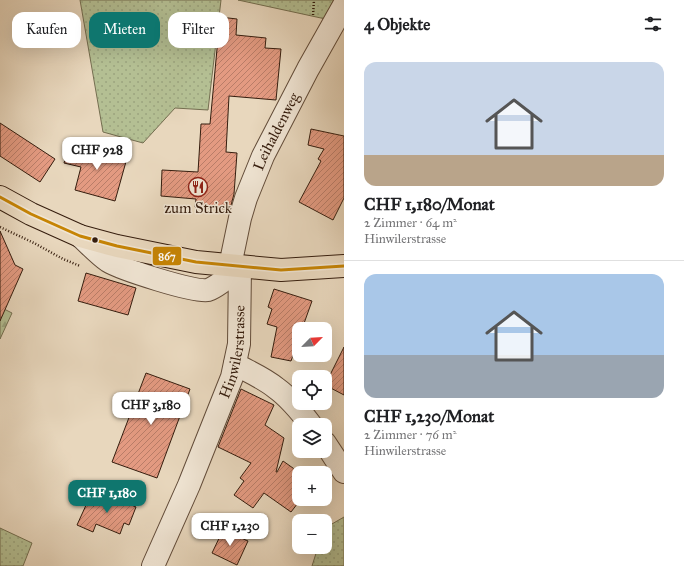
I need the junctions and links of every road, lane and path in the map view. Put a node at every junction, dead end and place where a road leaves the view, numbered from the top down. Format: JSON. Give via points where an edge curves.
{"nodes":[{"id":1,"x":344,"y":5,"type":"edge"},
{"id":2,"x":0,"y":197,"type":"edge"},
{"id":3,"x":344,"y":266,"type":"edge"},
{"id":4,"x":235,"y":267,"type":"junction"},
{"id":5,"x":235,"y":364,"type":"junction"},
{"id":6,"x":305,"y":418,"type":"edge"},
{"id":7,"x":332,"y":454,"type":"edge"},
{"id":8,"x":344,"y":472,"type":"edge"},
{"id":9,"x":153,"y":566,"type":"edge"}],
"edges":[{"from":1,"to":4,"type":"street","name":"Leihaldenweg","via":[[263,156],[240,218]]},
{"from":2,"to":4,"type":"main road","via":[[80,236],[196,262]]},
{"from":3,"to":4,"type":"main road","via":[[281,270]]},
{"from":4,"to":5,"type":"street","name":"Hinwilerstrasse","via":[[239,344]]},
{"from":5,"to":6,"type":"street","via":[[277,388]]},
{"from":5,"to":9,"type":"street","name":"Hinwilerstrasse","via":[[194,474]]},
{"from":7,"to":8,"type":"street"}]}
